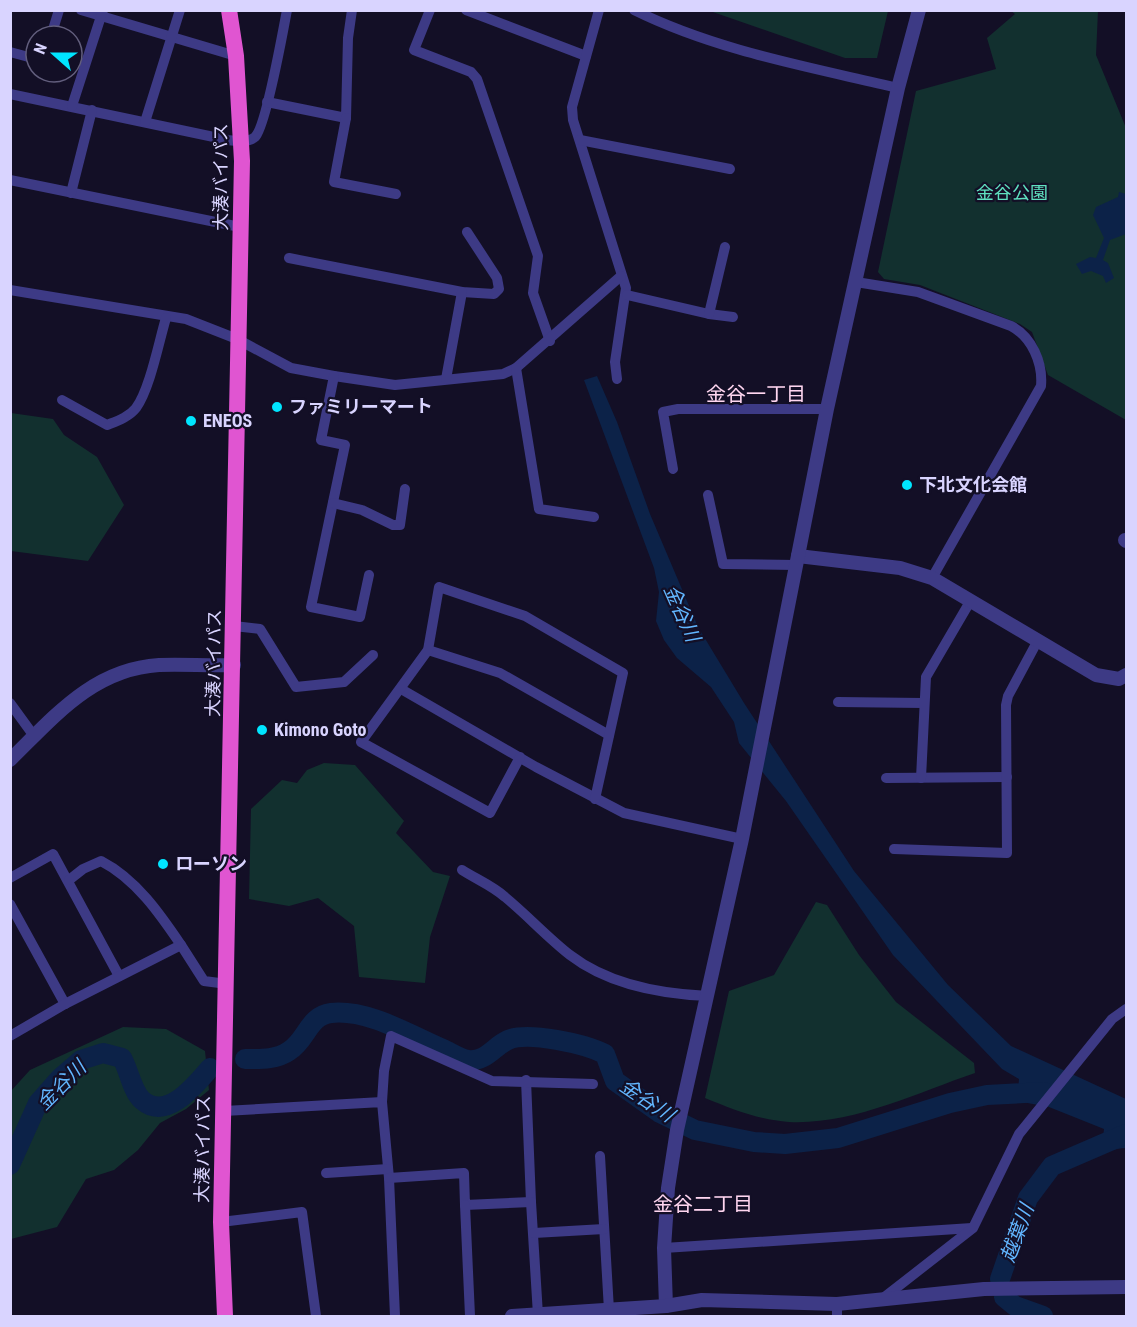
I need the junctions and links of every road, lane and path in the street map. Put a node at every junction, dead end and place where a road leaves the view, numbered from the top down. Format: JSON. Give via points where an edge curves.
{"nodes":[{"id":1,"x":81,"y":10,"type":"edge"},
{"id":2,"x":180,"y":10,"type":"edge"},
{"id":3,"x":229,"y":10,"type":"edge"},
{"id":4,"x":287,"y":10,"type":"edge"},
{"id":5,"x":352,"y":10,"type":"edge"},
{"id":6,"x":430,"y":10,"type":"edge"},
{"id":7,"x":466,"y":10,"type":"edge"},
{"id":8,"x":599,"y":10,"type":"edge"},
{"id":9,"x":634,"y":10,"type":"edge"},
{"id":10,"x":919,"y":10,"type":"edge"},
{"id":11,"x":102,"y":14,"type":"edge"},
{"id":12,"x":171,"y":37,"type":"junction"},
{"id":13,"x":236,"y":56,"type":"junction"},
{"id":14,"x":586,"y":56,"type":"junction"},
{"id":15,"x":898,"y":88,"type":"junction"},
{"id":16,"x":10,"y":94,"type":"edge"},
{"id":17,"x":267,"y":102,"type":"junction"},
{"id":18,"x":72,"y":105,"type":"junction"},
{"id":19,"x":92,"y":110,"type":"junction"},
{"id":20,"x":346,"y":118,"type":"junction"},
{"id":21,"x":145,"y":122,"type":"junction"},
{"id":22,"x":580,"y":140,"type":"junction"},
{"id":23,"x":242,"y":141,"type":"junction"},
{"id":24,"x":730,"y":169,"type":"dead end"},
{"id":25,"x":10,"y":180,"type":"edge"},
{"id":26,"x":71,"y":193,"type":"junction"},
{"id":27,"x":396,"y":194,"type":"dead end"},
{"id":28,"x":240,"y":227,"type":"junction"},
{"id":29,"x":467,"y":232,"type":"dead end"},
{"id":30,"x":725,"y":247,"type":"dead end"},
{"id":31,"x":289,"y":258,"type":"dead end"},
{"id":32,"x":621,"y":276,"type":"junction"},
{"id":33,"x":856,"y":282,"type":"junction"},
{"id":34,"x":10,"y":290,"type":"edge"},
{"id":35,"x":462,"y":292,"type":"junction"},
{"id":36,"x":627,"y":295,"type":"junction"},
{"id":37,"x":709,"y":314,"type":"junction"},
{"id":38,"x":733,"y":317,"type":"dead end"},
{"id":39,"x":166,"y":318,"type":"junction"},
{"id":40,"x":237,"y":339,"type":"junction"},
{"id":41,"x":550,"y":341,"type":"junction"},
{"id":42,"x":516,"y":368,"type":"junction"},
{"id":43,"x":334,"y":376,"type":"junction"},
{"id":44,"x":446,"y":379,"type":"junction"},
{"id":45,"x":617,"y":379,"type":"dead end"},
{"id":46,"x":62,"y":400,"type":"dead end"},
{"id":47,"x":827,"y":409,"type":"junction"},
{"id":48,"x":673,"y":469,"type":"dead end"},
{"id":49,"x":405,"y":489,"type":"dead end"},
{"id":50,"x":708,"y":495,"type":"dead end"},
{"id":51,"x":333,"y":503,"type":"junction"},
{"id":52,"x":594,"y":517,"type":"dead end"},
{"id":53,"x":797,"y":560,"type":"junction"},
{"id":54,"x":369,"y":574,"type":"dead end"},
{"id":55,"x":932,"y":578,"type":"junction"},
{"id":56,"x":971,"y":600,"type":"junction"},
{"id":57,"x":234,"y":626,"type":"junction"},
{"id":58,"x":1037,"y":642,"type":"junction"},
{"id":59,"x":428,"y":650,"type":"junction"},
{"id":60,"x":373,"y":655,"type":"dead end"},
{"id":61,"x":234,"y":666,"type":"junction"},
{"id":62,"x":1126,"y":675,"type":"edge"},
{"id":63,"x":401,"y":689,"type":"junction"},
{"id":64,"x":838,"y":702,"type":"dead end"},
{"id":65,"x":923,"y":703,"type":"junction"},
{"id":66,"x":10,"y":704,"type":"edge"},
{"id":67,"x":609,"y":735,"type":"junction"},
{"id":68,"x":34,"y":736,"type":"junction"},
{"id":69,"x":520,"y":757,"type":"junction"},
{"id":70,"x":10,"y":760,"type":"edge"},
{"id":71,"x":1008,"y":777,"type":"junction"},
{"id":72,"x":886,"y":778,"type":"dead end"},
{"id":73,"x":921,"y":778,"type":"junction"},
{"id":74,"x":595,"y":799,"type":"junction"},
{"id":75,"x":742,"y":839,"type":"junction"},
{"id":76,"x":894,"y":849,"type":"dead end"},
{"id":77,"x":462,"y":870,"type":"dead end"},
{"id":78,"x":10,"y":878,"type":"edge"},
{"id":79,"x":69,"y":880,"type":"junction"},
{"id":80,"x":10,"y":904,"type":"edge"},
{"id":81,"x":181,"y":945,"type":"junction"},
{"id":82,"x":119,"y":976,"type":"junction"},
{"id":83,"x":226,"y":984,"type":"junction"},
{"id":84,"x":708,"y":996,"type":"junction"},
{"id":85,"x":64,"y":1004,"type":"junction"},
{"id":86,"x":1126,"y":1009,"type":"edge"},
{"id":87,"x":10,"y":1036,"type":"edge"},
{"id":88,"x":526,"y":1080,"type":"junction"},
{"id":89,"x":593,"y":1084,"type":"dead end"},
{"id":90,"x":382,"y":1102,"type":"junction"},
{"id":91,"x":224,"y":1111,"type":"junction"},
{"id":92,"x":600,"y":1156,"type":"dead end"},
{"id":93,"x":326,"y":1173,"type":"dead end"},
{"id":94,"x":389,"y":1173,"type":"junction"},
{"id":95,"x":531,"y":1202,"type":"junction"},
{"id":96,"x":465,"y":1205,"type":"junction"},
{"id":97,"x":221,"y":1222,"type":"junction"},
{"id":98,"x":973,"y":1228,"type":"junction"},
{"id":99,"x":604,"y":1229,"type":"junction"},
{"id":100,"x":534,"y":1233,"type":"junction"},
{"id":101,"x":664,"y":1248,"type":"junction"},
{"id":102,"x":1126,"y":1287,"type":"edge"},
{"id":103,"x":882,"y":1299,"type":"junction"},
{"id":104,"x":609,"y":1310,"type":"junction"},
{"id":105,"x":837,"y":1310,"type":"edge"},
{"id":106,"x":666,"y":1311,"type":"edge"},
{"id":107,"x":538,"y":1315,"type":"edge"},
{"id":108,"x":225,"y":1317,"type":"edge"},
{"id":109,"x":316,"y":1317,"type":"edge"},
{"id":110,"x":395,"y":1317,"type":"edge"},
{"id":111,"x":470,"y":1317,"type":"edge"},
{"id":112,"x":512,"y":1317,"type":"edge"}],
"edges":[{"from":1,"to":11,"type":"street"},
{"from":2,"to":12,"type":"street"},
{"from":3,"to":13,"type":"highway","name":"大湊バイパス"},
{"from":4,"to":17,"type":"street"},
{"from":5,"to":20,"type":"street"},
{"from":6,"to":41,"type":"street","via":[[414,50],[471,72],[477,79],[538,256],[532,293]]},
{"from":7,"to":14,"type":"street"},
{"from":8,"to":14,"type":"street"},
{"from":9,"to":15,"type":"street","via":[[674,30],[774,59]]},
{"from":10,"to":15,"type":"street"},
{"from":11,"to":12,"type":"street"},
{"from":11,"to":18,"type":"street"},
{"from":12,"to":13,"type":"street"},
{"from":12,"to":21,"type":"street"},
{"from":13,"to":23,"type":"highway","name":"大湊バイパス"},
{"from":14,"to":22,"type":"street","via":[[572,107]]},
{"from":15,"to":33,"type":"street"},
{"from":16,"to":18,"type":"street"},
{"from":17,"to":20,"type":"street"},
{"from":17,"to":23,"type":"street","via":[[257,135]]},
{"from":18,"to":19,"type":"street"},
{"from":19,"to":21,"type":"street"},
{"from":19,"to":26,"type":"street"},
{"from":20,"to":27,"type":"street","via":[[334,182]]},
{"from":21,"to":23,"type":"street"},
{"from":22,"to":24,"type":"street"},
{"from":22,"to":32,"type":"street"},
{"from":23,"to":28,"type":"highway","name":"大湊バイパス"},
{"from":25,"to":26,"type":"street"},
{"from":26,"to":28,"type":"street"},
{"from":28,"to":40,"type":"highway","name":"大湊バイパス"},
{"from":29,"to":35,"type":"street","via":[[497,278],[499,289],[494,294]]},
{"from":30,"to":37,"type":"street"},
{"from":31,"to":35,"type":"street"},
{"from":32,"to":36,"type":"street"},
{"from":32,"to":41,"type":"street"},
{"from":33,"to":47,"type":"street"},
{"from":33,"to":55,"type":"street","via":[[918,292],[1011,326],[1024,335],[1035,351],[1041,386]]},
{"from":34,"to":39,"type":"street"},
{"from":35,"to":44,"type":"street"},
{"from":36,"to":37,"type":"street"},
{"from":36,"to":45,"type":"street","via":[[615,362]]},
{"from":37,"to":38,"type":"street"},
{"from":39,"to":40,"type":"street","via":[[200,323]]},
{"from":39,"to":46,"type":"street","via":[[136,408],[125,418],[107,424]]},
{"from":40,"to":43,"type":"street","via":[[291,369]]},
{"from":40,"to":57,"type":"highway","name":"大湊バイパス"},
{"from":41,"to":42,"type":"street"},
{"from":42,"to":44,"type":"street","via":[[503,374]]},
{"from":42,"to":52,"type":"street","via":[[539,509]]},
{"from":43,"to":44,"type":"street","via":[[395,386]]},
{"from":43,"to":51,"type":"street","via":[[321,440],[345,445]]},
{"from":47,"to":48,"type":"street","via":[[663,412]]},
{"from":47,"to":53,"type":"street"},
{"from":49,"to":51,"type":"street","via":[[400,525]]},
{"from":50,"to":53,"type":"street","via":[[723,564]]},
{"from":51,"to":54,"type":"street","via":[[311,607],[360,617]]},
{"from":53,"to":55,"type":"street","via":[[900,568]]},
{"from":53,"to":75,"type":"street"},
{"from":55,"to":56,"type":"street"},
{"from":56,"to":58,"type":"street"},
{"from":56,"to":65,"type":"street","via":[[926,677]]},
{"from":57,"to":60,"type":"street","via":[[260,630],[296,687],[344,682]]},
{"from":57,"to":61,"type":"highway","name":"大湊バイパス"},
{"from":58,"to":62,"type":"street","via":[[1096,675],[1119,679]]},
{"from":58,"to":71,"type":"street","via":[[1008,696]]},
{"from":59,"to":63,"type":"street"},
{"from":59,"to":67,"type":"street","via":[[500,673]]},
{"from":59,"to":67,"type":"street","via":[[439,587],[525,615],[623,673]]},
{"from":61,"to":68,"type":"street","via":[[158,665],[134,669],[83,691]]},
{"from":61,"to":83,"type":"highway","name":"大湊バイパス"},
{"from":63,"to":69,"type":"street"},
{"from":63,"to":69,"type":"street","via":[[361,742],[490,813]]},
{"from":64,"to":65,"type":"street"},
{"from":65,"to":73,"type":"street"},
{"from":66,"to":68,"type":"street"},
{"from":67,"to":74,"type":"street"},
{"from":68,"to":70,"type":"street"},
{"from":69,"to":74,"type":"street"},
{"from":71,"to":73,"type":"street"},
{"from":71,"to":76,"type":"street","via":[[1007,853]]},
{"from":72,"to":73,"type":"street"},
{"from":74,"to":75,"type":"street","via":[[624,813]]},
{"from":75,"to":84,"type":"street"},
{"from":77,"to":84,"type":"street","via":[[504,895],[571,957],[596,971],[672,994]]},
{"from":78,"to":79,"type":"street","via":[[53,854]]},
{"from":79,"to":81,"type":"street","via":[[101,861],[114,868],[157,909]]},
{"from":79,"to":82,"type":"street"},
{"from":80,"to":85,"type":"street"},
{"from":81,"to":82,"type":"street"},
{"from":81,"to":83,"type":"street","via":[[204,981]]},
{"from":82,"to":85,"type":"street"},
{"from":83,"to":91,"type":"highway","name":"大湊バイパス"},
{"from":84,"to":101,"type":"street","via":[[677,1130]]},
{"from":85,"to":87,"type":"street"},
{"from":86,"to":98,"type":"street","via":[[1112,1019],[1009,1151]]},
{"from":88,"to":89,"type":"street"},
{"from":88,"to":90,"type":"street","via":[[492,1081],[391,1036]]},
{"from":88,"to":95,"type":"street"},
{"from":90,"to":91,"type":"street"},
{"from":90,"to":94,"type":"street"},
{"from":91,"to":97,"type":"highway","name":"大湊バイパス"},
{"from":92,"to":99,"type":"street"},
{"from":93,"to":94,"type":"street"},
{"from":94,"to":96,"type":"street","via":[[464,1173]]},
{"from":94,"to":110,"type":"street"},
{"from":95,"to":96,"type":"street"},
{"from":95,"to":100,"type":"street"},
{"from":96,"to":111,"type":"street"},
{"from":97,"to":108,"type":"highway","name":"大湊バイパス"},
{"from":97,"to":109,"type":"street","via":[[302,1212]]},
{"from":98,"to":101,"type":"street"},
{"from":98,"to":103,"type":"street"},
{"from":99,"to":100,"type":"street"},
{"from":99,"to":104,"type":"street"},
{"from":100,"to":107,"type":"street"},
{"from":101,"to":106,"type":"street"},
{"from":102,"to":103,"type":"street","via":[[984,1289]]},
{"from":103,"to":105,"type":"street"},
{"from":104,"to":106,"type":"street"},
{"from":104,"to":107,"type":"street"},
{"from":105,"to":106,"type":"street","via":[[702,1300]]},
{"from":107,"to":112,"type":"street"}]}
